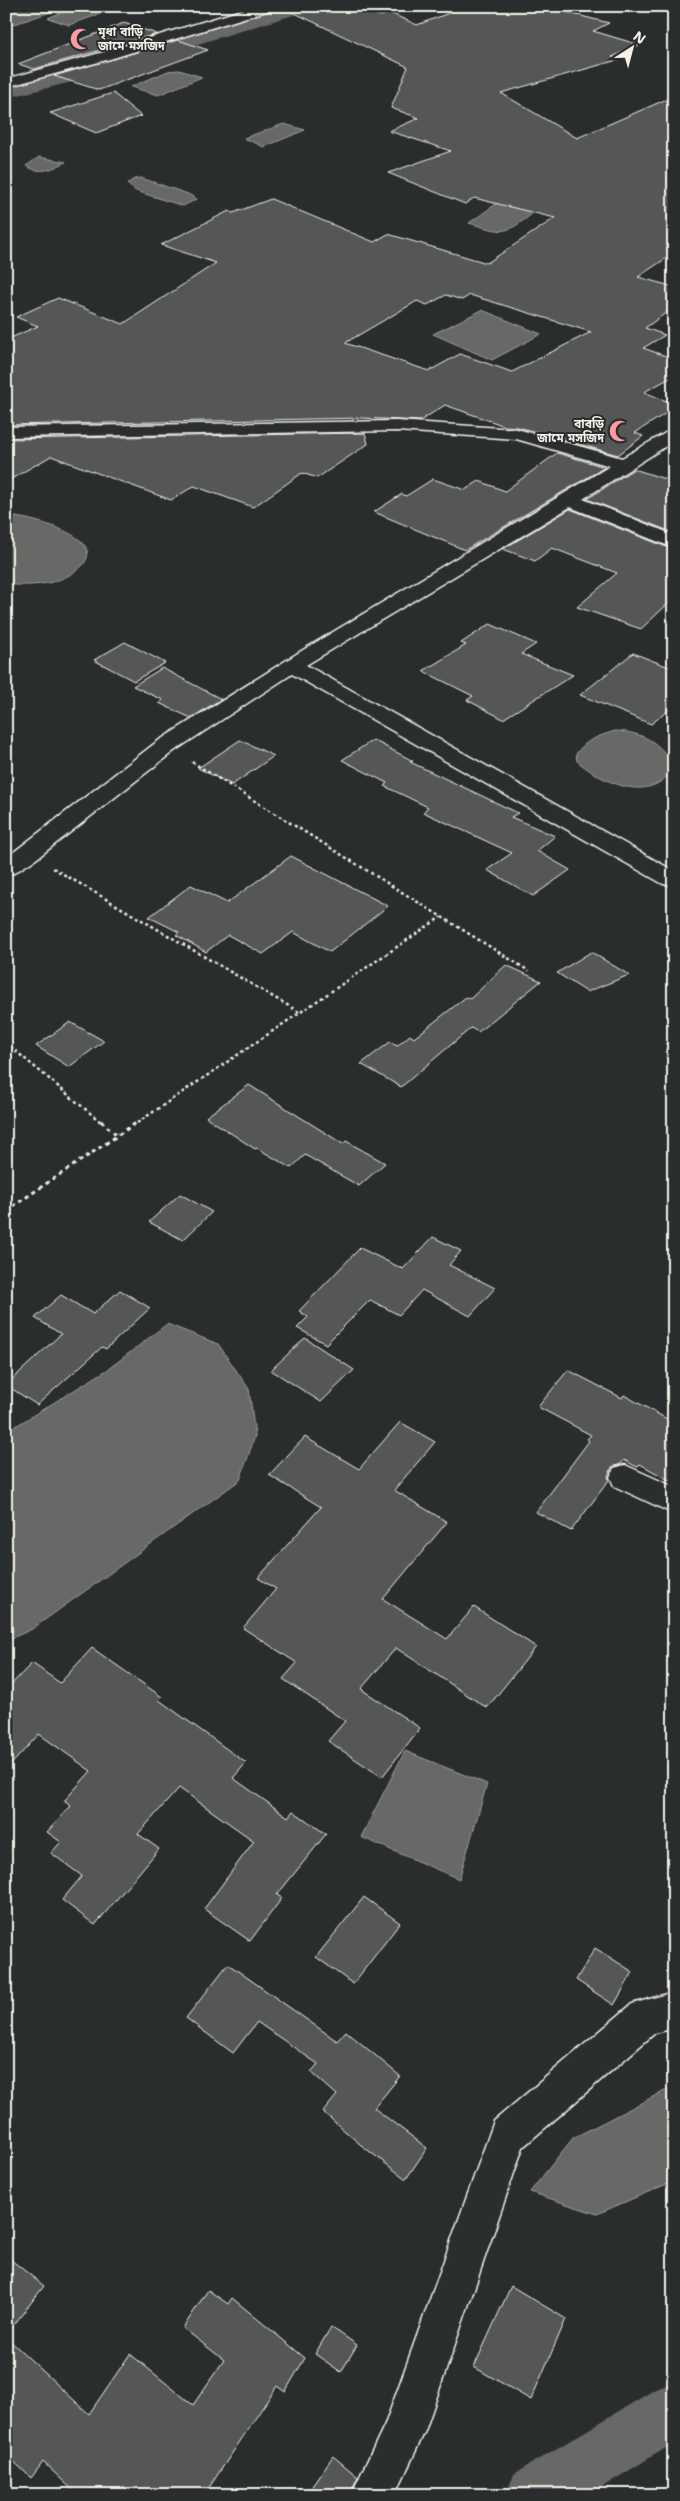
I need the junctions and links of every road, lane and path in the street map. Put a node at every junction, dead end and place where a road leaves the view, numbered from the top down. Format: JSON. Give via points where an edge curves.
{"nodes":[{"id":1,"x":269,"y":6,"type":"edge"},
{"id":2,"x":6,"y":83,"type":"edge"},
{"id":3,"x":6,"y":432,"type":"edge"},
{"id":4,"x":674,"y":433,"type":"edge"},
{"id":5,"x":623,"y":464,"type":"junction"},
{"id":6,"x":569,"y":500,"type":"junction"},
{"id":7,"x":674,"y":542,"type":"edge"},
{"id":8,"x":292,"y":666,"type":"junction"},
{"id":9,"x":166,"y":746,"type":"junction"},
{"id":10,"x":28,"y":854,"type":"junction"},
{"id":11,"x":6,"y":868,"type":"edge"},
{"id":12,"x":672,"y":879,"type":"dead end"},
{"id":13,"x":441,"y":917,"type":"junction"},
{"id":14,"x":530,"y":971,"type":"dead end"},
{"id":15,"x":300,"y":1012,"type":"junction"},
{"id":16,"x":6,"y":1044,"type":"edge"},
{"id":17,"x":117,"y":1135,"type":"junction"},
{"id":18,"x":6,"y":1211,"type":"edge"},
{"id":19,"x":625,"y":1477,"type":"dead end"},
{"id":20,"x":674,"y":1501,"type":"edge"},
{"id":21,"x":674,"y":2010,"type":"edge"},
{"id":22,"x":372,"y":2495,"type":"edge"}],
"edges":[{"from":1,"to":2,"type":"street"},
{"from":3,"to":5,"type":"street","via":[[397,426],[517,434]]},
{"from":4,"to":5,"type":"street"},
{"from":5,"to":6,"type":"street"},
{"from":6,"to":7,"type":"street"},
{"from":6,"to":8,"type":"street"},
{"from":8,"to":9,"type":"street"},
{"from":8,"to":12,"type":"street"},
{"from":9,"to":10,"type":"street"},
{"from":9,"to":13,"type":"path"},
{"from":10,"to":11,"type":"street"},
{"from":10,"to":15,"type":"path"},
{"from":13,"to":14,"type":"path"},
{"from":13,"to":15,"type":"path"},
{"from":15,"to":17,"type":"path"},
{"from":16,"to":17,"type":"path"},
{"from":17,"to":18,"type":"path"},
{"from":19,"to":20,"type":"street"},
{"from":21,"to":22,"type":"street","via":[[645,2017],[508,2135],[404,2430]]}]}
